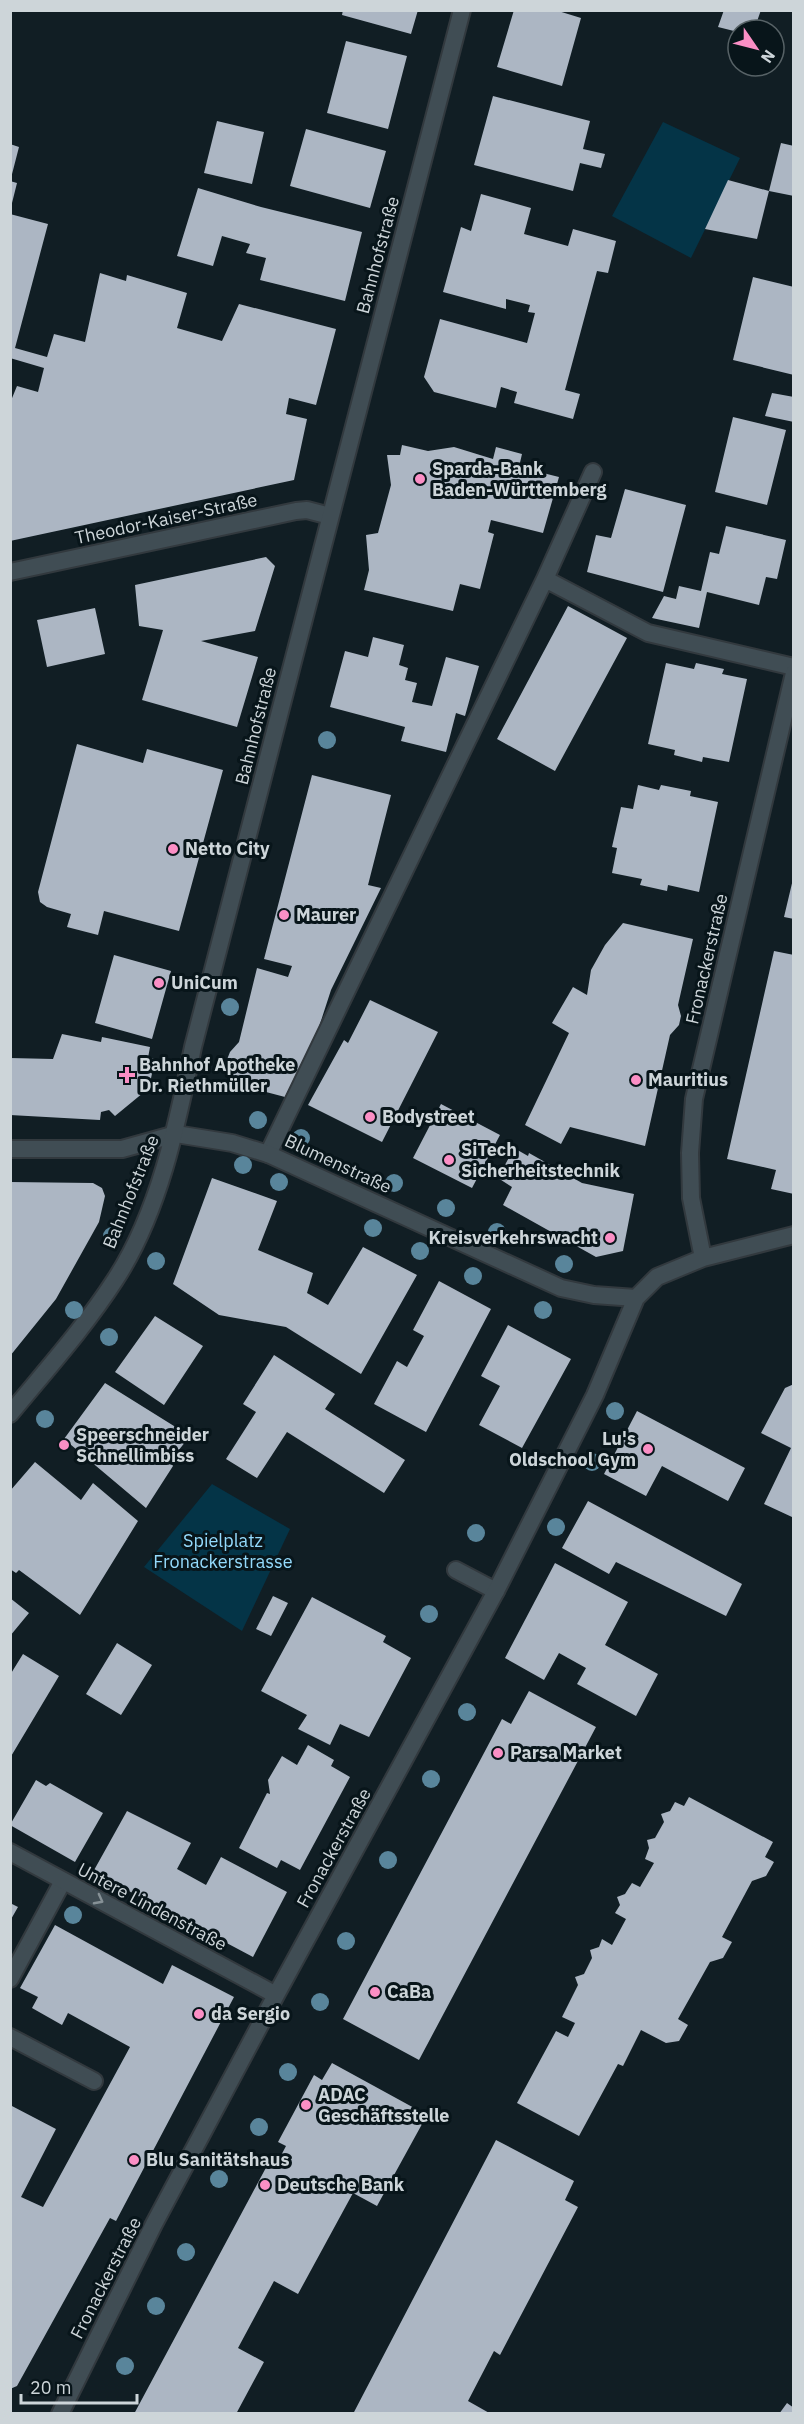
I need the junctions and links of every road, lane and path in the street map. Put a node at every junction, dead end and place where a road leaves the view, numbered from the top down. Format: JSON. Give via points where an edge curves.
{"nodes":[{"id":1,"x":462,"y":10,"type":"edge"},
{"id":2,"x":593,"y":472,"type":"dead end"},
{"id":3,"x":330,"y":516,"type":"junction"},
{"id":4,"x":10,"y":572,"type":"edge"},
{"id":5,"x":544,"y":579,"type":"junction"},
{"id":6,"x":794,"y":667,"type":"edge"},
{"id":7,"x":794,"y":673,"type":"edge"},
{"id":8,"x":176,"y":1134,"type":"junction"},
{"id":9,"x":10,"y":1149,"type":"edge"},
{"id":10,"x":268,"y":1154,"type":"junction"},
{"id":11,"x":794,"y":1235,"type":"edge"},
{"id":12,"x":703,"y":1258,"type":"junction"},
{"id":13,"x":636,"y":1298,"type":"junction"},
{"id":14,"x":10,"y":1414,"type":"edge"},
{"id":15,"x":456,"y":1570,"type":"dead end"},
{"id":16,"x":496,"y":1591,"type":"junction"},
{"id":17,"x":10,"y":1852,"type":"edge"},
{"id":18,"x":63,"y":1881,"type":"junction"},
{"id":19,"x":10,"y":1979,"type":"edge"},
{"id":20,"x":276,"y":1995,"type":"junction"},
{"id":21,"x":10,"y":2037,"type":"edge"},
{"id":22,"x":94,"y":2081,"type":"dead end"},
{"id":23,"x":60,"y":2414,"type":"edge"}],
"edges":[{"from":1,"to":3,"type":"street","name":"Bahnhofstraße"},
{"from":2,"to":5,"type":"street"},
{"from":3,"to":4,"type":"street","name":"Theodor-Kaiser-Straße","via":[[296,511]]},
{"from":3,"to":8,"type":"street","name":"Bahnhofstraße","via":[[193,1047]]},
{"from":5,"to":6,"type":"street","via":[[648,633]]},
{"from":5,"to":10,"type":"street"},
{"from":7,"to":12,"type":"street","name":"Fronackerstraße","via":[[694,1099],[691,1198]]},
{"from":8,"to":9,"type":"street","name":"Blumenstraße","via":[[122,1149]]},
{"from":8,"to":10,"type":"street","name":"Blumenstraße","via":[[232,1143]]},
{"from":8,"to":14,"type":"street","name":"Bahnhofstraße","via":[[140,1235],[116,1279]]},
{"from":10,"to":13,"type":"street","name":"Blumenstraße","via":[[561,1288]]},
{"from":11,"to":12,"type":"street"},
{"from":12,"to":13,"type":"street","via":[[657,1277]]},
{"from":13,"to":16,"type":"street","name":"Fronackerstraße","via":[[595,1395]]},
{"from":15,"to":16,"type":"street"},
{"from":16,"to":20,"type":"street","name":"Fronackerstraße"},
{"from":17,"to":18,"type":"street","name":"Untere Lindenstraße"},
{"from":18,"to":19,"type":"street"},
{"from":18,"to":20,"type":"street","name":"Untere Lindenstraße","one_way":true},
{"from":20,"to":23,"type":"street","name":"Fronackerstraße","via":[[154,2224]]},
{"from":21,"to":22,"type":"street"}]}
